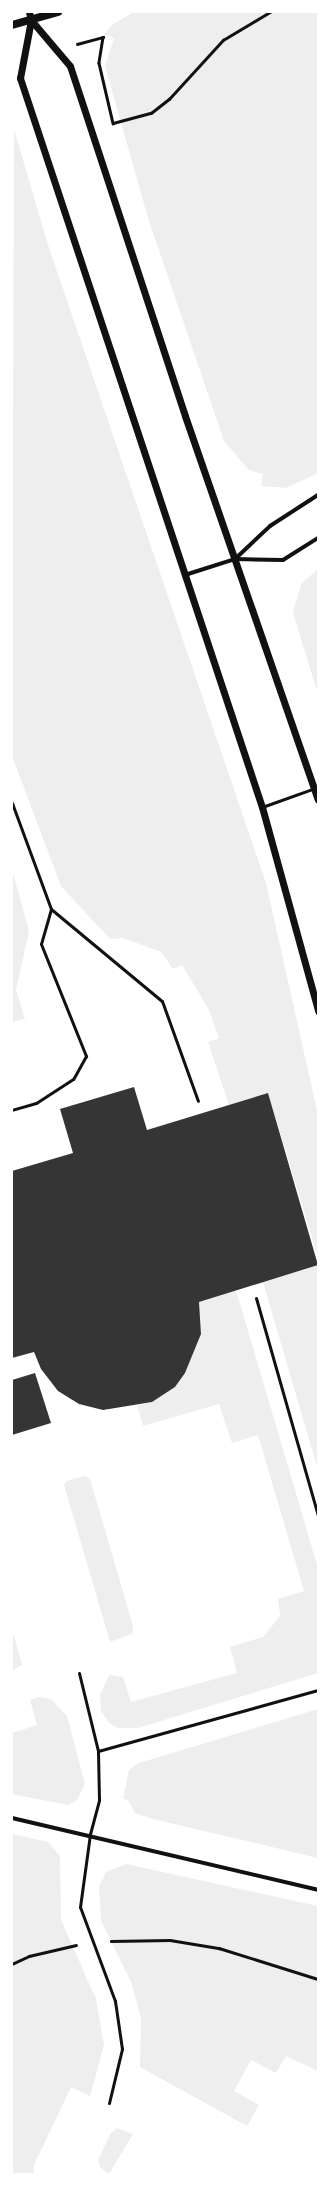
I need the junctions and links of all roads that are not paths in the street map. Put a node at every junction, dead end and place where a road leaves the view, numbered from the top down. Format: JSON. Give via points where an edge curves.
{"nodes":[{"id":1,"x":58,"y":12,"type":"edge"},
{"id":2,"x":30,"y":16,"type":"edge"},
{"id":3,"x":12,"y":25,"type":"edge"},
{"id":4,"x":318,"y":495,"type":"edge"},
{"id":5,"x":318,"y":538,"type":"edge"},
{"id":6,"x":235,"y":559,"type":"junction"},
{"id":7,"x":188,"y":574,"type":"junction"},
{"id":8,"x":316,"y":788,"type":"edge"},
{"id":9,"x":318,"y":800,"type":"edge"},
{"id":10,"x":12,"y":803,"type":"edge"},
{"id":11,"x":262,"y":807,"type":"junction"},
{"id":12,"x":51,"y":909,"type":"junction"},
{"id":13,"x":318,"y":1010,"type":"edge"},
{"id":14,"x":198,"y":1101,"type":"dead end"},
{"id":15,"x":12,"y":1110,"type":"edge"},
{"id":16,"x":256,"y":1298,"type":"dead end"},
{"id":17,"x":318,"y":1515,"type":"edge"},
{"id":18,"x":80,"y":1673,"type":"dead end"},
{"id":19,"x":318,"y":1690,"type":"edge"},
{"id":20,"x":98,"y":1751,"type":"junction"},
{"id":21,"x":12,"y":1818,"type":"edge"},
{"id":22,"x":90,"y":1834,"type":"junction"},
{"id":23,"x":318,"y":1890,"type":"edge"},
{"id":24,"x":109,"y":2103,"type":"dead end"}],
"edges":[{"from":1,"to":2,"type":"main road"},
{"from":2,"to":3,"type":"main road"},
{"from":2,"to":6,"type":"street","via":[[70,66]]},
{"from":2,"to":7,"type":"street","via":[[20,78]]},
{"from":4,"to":6,"type":"street","via":[[270,526]]},
{"from":5,"to":6,"type":"street","via":[[283,560]]},
{"from":6,"to":7,"type":"street"},
{"from":6,"to":8,"type":"street"},
{"from":7,"to":11,"type":"street"},
{"from":8,"to":9,"type":"street"},
{"from":8,"to":11,"type":"lane"},
{"from":10,"to":12,"type":"lane"},
{"from":11,"to":13,"type":"street"},
{"from":12,"to":14,"type":"lane","via":[[162,1001]]},
{"from":12,"to":15,"type":"lane","via":[[41,944],[86,1056],[73,1079],[36,1104]]},
{"from":16,"to":17,"type":"lane"},
{"from":18,"to":20,"type":"lane"},
{"from":19,"to":20,"type":"lane"},
{"from":20,"to":22,"type":"lane","via":[[100,1800]]},
{"from":21,"to":22,"type":"street"},
{"from":22,"to":23,"type":"street"},
{"from":22,"to":24,"type":"lane","via":[[80,1907],[115,2001],[122,2049]]}]}
